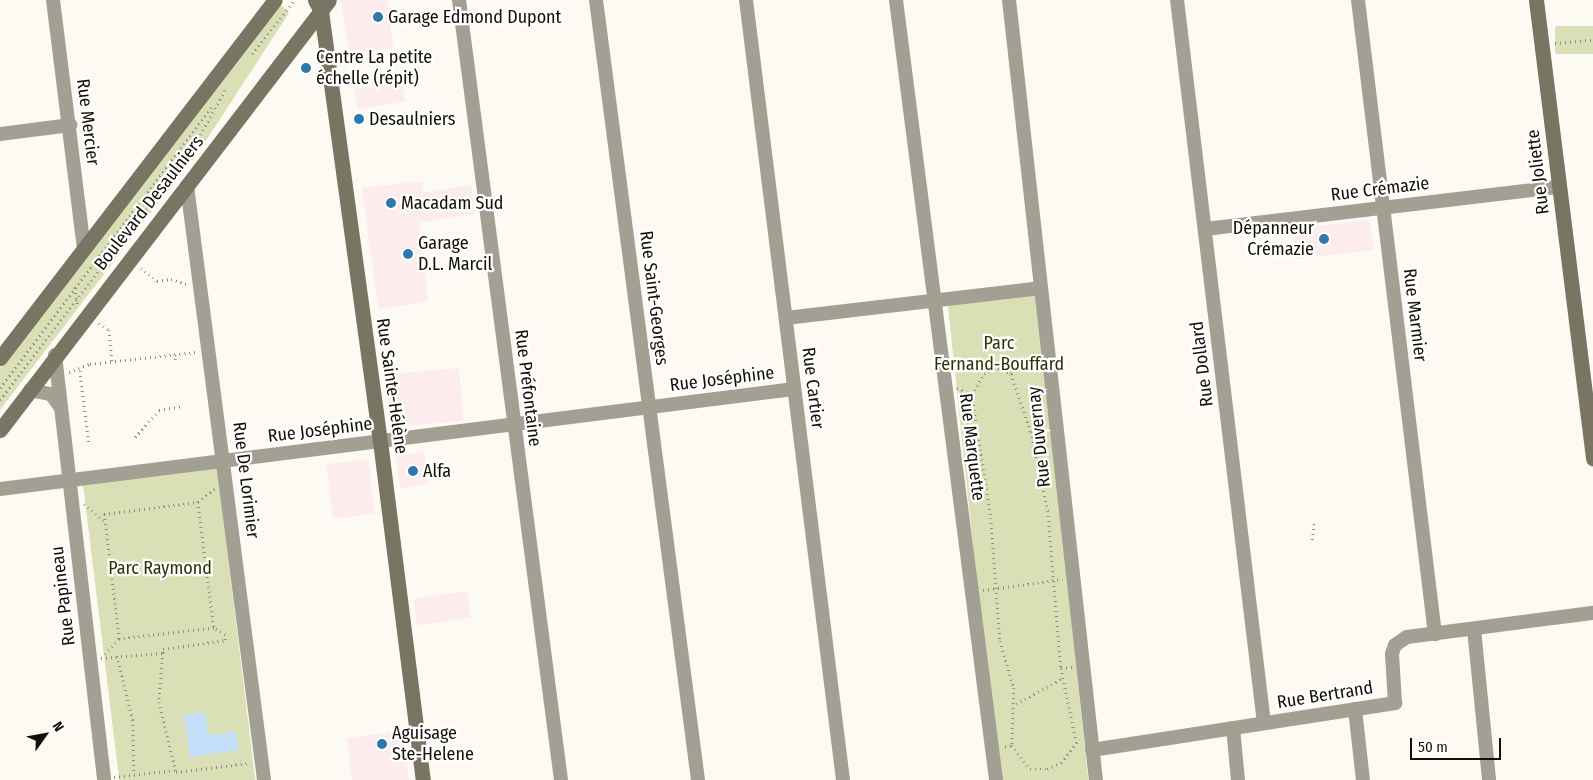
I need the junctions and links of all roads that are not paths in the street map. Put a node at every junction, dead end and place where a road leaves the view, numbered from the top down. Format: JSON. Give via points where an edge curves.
{"nodes":[{"id":1,"x":53,"y":0,"type":"edge"},
{"id":2,"x":275,"y":0,"type":"edge"},
{"id":3,"x":459,"y":0,"type":"edge"},
{"id":4,"x":596,"y":0,"type":"edge"},
{"id":5,"x":746,"y":0,"type":"edge"},
{"id":6,"x":896,"y":0,"type":"edge"},
{"id":7,"x":1009,"y":0,"type":"edge"},
{"id":8,"x":1178,"y":0,"type":"edge"},
{"id":9,"x":1358,"y":0,"type":"edge"},
{"id":10,"x":1536,"y":0,"type":"edge"},
{"id":11,"x":322,"y":4,"type":"edge"},
{"id":12,"x":70,"y":125,"type":"junction"},
{"id":13,"x":0,"y":134,"type":"edge"},
{"id":14,"x":187,"y":186,"type":"junction"},
{"id":15,"x":1558,"y":187,"type":"junction"},
{"id":16,"x":1383,"y":208,"type":"junction"},
{"id":17,"x":1205,"y":229,"type":"junction"},
{"id":18,"x":84,"y":248,"type":"junction"},
{"id":19,"x":1041,"y":288,"type":"junction"},
{"id":20,"x":934,"y":301,"type":"junction"},
{"id":21,"x":786,"y":318,"type":"junction"},
{"id":22,"x":55,"y":355,"type":"junction"},
{"id":23,"x":0,"y":358,"type":"edge"},
{"id":24,"x":794,"y":389,"type":"junction"},
{"id":25,"x":30,"y":390,"type":"junction"},
{"id":26,"x":649,"y":407,"type":"junction"},
{"id":27,"x":60,"y":408,"type":"junction"},
{"id":28,"x":514,"y":424,"type":"junction"},
{"id":29,"x":0,"y":430,"type":"edge"},
{"id":30,"x":380,"y":441,"type":"junction"},
{"id":31,"x":1593,"y":458,"type":"edge"},
{"id":32,"x":225,"y":461,"type":"junction"},
{"id":33,"x":68,"y":481,"type":"junction"},
{"id":34,"x":0,"y":489,"type":"edge"},
{"id":35,"x":1593,"y":614,"type":"edge"},
{"id":36,"x":1474,"y":629,"type":"junction"},
{"id":37,"x":1435,"y":634,"type":"junction"},
{"id":38,"x":1355,"y":709,"type":"junction"},
{"id":39,"x":1264,"y":723,"type":"junction"},
{"id":40,"x":1233,"y":728,"type":"junction"},
{"id":41,"x":1091,"y":743,"type":"junction"},
{"id":42,"x":104,"y":779,"type":"edge"},
{"id":43,"x":264,"y":780,"type":"edge"},
{"id":44,"x":423,"y":780,"type":"edge"},
{"id":45,"x":561,"y":780,"type":"edge"},
{"id":46,"x":698,"y":780,"type":"edge"},
{"id":47,"x":843,"y":780,"type":"edge"},
{"id":48,"x":996,"y":780,"type":"edge"},
{"id":49,"x":1096,"y":780,"type":"edge"},
{"id":50,"x":1238,"y":780,"type":"edge"},
{"id":51,"x":1363,"y":780,"type":"edge"},
{"id":52,"x":1490,"y":780,"type":"edge"}],
"edges":[{"from":1,"to":12,"type":"street","name":"Rue Mercier"},
{"from":2,"to":18,"type":"street","name":"Boulevard Desaulniers"},
{"from":3,"to":28,"type":"street","name":"Rue Préfontaine"},
{"from":4,"to":26,"type":"street","name":"Rue Saint-Georges"},
{"from":5,"to":21,"type":"street","name":"Rue Cartier"},
{"from":6,"to":20,"type":"street","name":"Rue Marquette"},
{"from":7,"to":19,"type":"street","name":"Rue Duvernay"},
{"from":8,"to":17,"type":"street","name":"Rue Dollard"},
{"from":9,"to":16,"type":"street","name":"Rue Marmier"},
{"from":10,"to":15,"type":"street","name":"Rue Joliette"},
{"from":11,"to":14,"type":"street","name":"Boulevard Desaulniers"},
{"from":11,"to":30,"type":"street","name":"Rue Sainte-Hélène"},
{"from":12,"to":13,"type":"street"},
{"from":12,"to":18,"type":"street","name":"Rue Mercier"},
{"from":14,"to":22,"type":"street","name":"Boulevard Desaulniers"},
{"from":14,"to":32,"type":"street","name":"Rue De Lorimier"},
{"from":15,"to":16,"type":"street","name":"Rue Crémazie"},
{"from":15,"to":31,"type":"street","name":"Rue Joliette"},
{"from":16,"to":17,"type":"street","name":"Rue Crémazie"},
{"from":16,"to":37,"type":"street","name":"Rue Marmier"},
{"from":17,"to":39,"type":"street","name":"Rue Dollard"},
{"from":18,"to":23,"type":"street","name":"Boulevard Desaulniers"},
{"from":19,"to":20,"type":"street"},
{"from":19,"to":41,"type":"street","name":"Rue Duvernay"},
{"from":20,"to":21,"type":"street"},
{"from":20,"to":48,"type":"street","name":"Rue Marquette"},
{"from":21,"to":24,"type":"street","name":"Rue Cartier"},
{"from":22,"to":25,"type":"street","name":"Boulevard Desaulniers"},
{"from":22,"to":27,"type":"street","name":"Rue Papineau"},
{"from":24,"to":26,"type":"street","name":"Rue Joséphine"},
{"from":24,"to":47,"type":"street","name":"Rue Cartier"},
{"from":25,"to":27,"type":"street","via":[[51,394]]},
{"from":25,"to":29,"type":"street","name":"Boulevard Desaulniers"},
{"from":26,"to":28,"type":"street","name":"Rue Joséphine"},
{"from":26,"to":46,"type":"street","name":"Rue Saint-Georges"},
{"from":27,"to":33,"type":"street","name":"Rue Papineau"},
{"from":28,"to":30,"type":"street","name":"Rue Joséphine"},
{"from":28,"to":45,"type":"street","name":"Rue Préfontaine"},
{"from":30,"to":32,"type":"street","name":"Rue Joséphine"},
{"from":30,"to":44,"type":"street","name":"Rue Sainte-Hélène"},
{"from":32,"to":33,"type":"street","name":"Rue Joséphine"},
{"from":32,"to":43,"type":"street","name":"Rue De Lorimier"},
{"from":33,"to":34,"type":"street","name":"Rue Joséphine"},
{"from":33,"to":42,"type":"street","name":"Rue Papineau","via":[[96,658]]},
{"from":35,"to":36,"type":"street","name":"Rue Bertrand"},
{"from":36,"to":37,"type":"street","name":"Rue Bertrand"},
{"from":36,"to":52,"type":"street"},
{"from":37,"to":38,"type":"street","name":"Rue Bertrand","via":[[1407,637],[1395,645],[1392,654],[1395,703]]},
{"from":38,"to":39,"type":"street","name":"Rue Bertrand"},
{"from":38,"to":51,"type":"street"},
{"from":39,"to":40,"type":"street","name":"Rue Bertrand"},
{"from":40,"to":41,"type":"street","name":"Rue Bertrand"},
{"from":40,"to":50,"type":"street"},
{"from":41,"to":49,"type":"street","name":"Rue Duvernay"}]}
